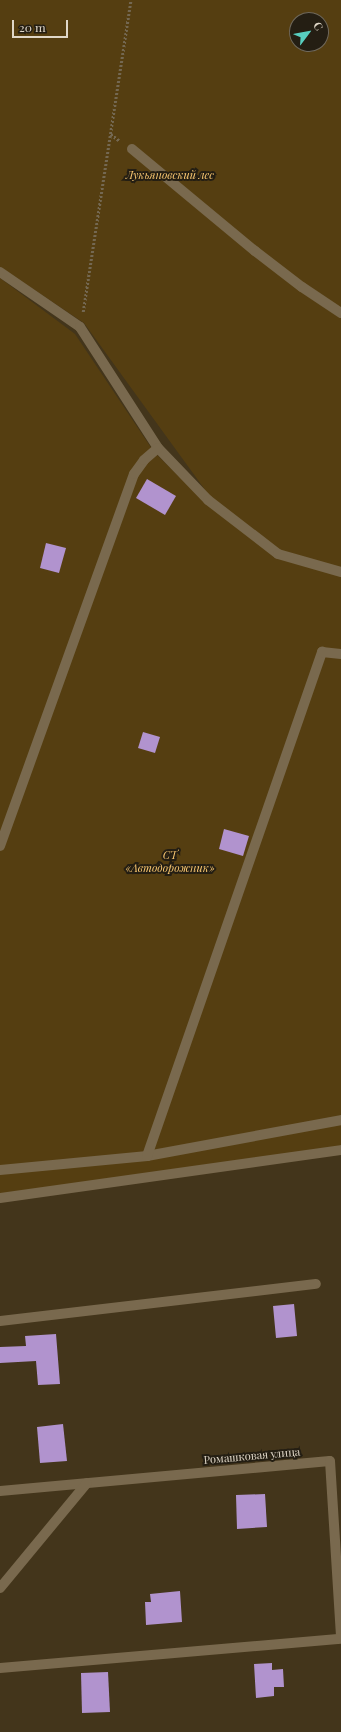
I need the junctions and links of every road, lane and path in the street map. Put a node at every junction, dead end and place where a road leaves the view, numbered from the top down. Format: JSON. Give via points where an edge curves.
{"nodes":[{"id":1,"x":131,"y":0,"type":"edge"},
{"id":2,"x":132,"y":149,"type":"dead end"},
{"id":3,"x":0,"y":272,"type":"edge"},
{"id":4,"x":341,"y":313,"type":"edge"},
{"id":5,"x":80,"y":327,"type":"junction"},
{"id":6,"x":158,"y":448,"type":"junction"},
{"id":7,"x":341,"y":572,"type":"edge"},
{"id":8,"x":341,"y":654,"type":"edge"},
{"id":9,"x":0,"y":846,"type":"edge"},
{"id":10,"x":341,"y":1120,"type":"edge"},
{"id":11,"x":341,"y":1150,"type":"edge"},
{"id":12,"x":147,"y":1156,"type":"junction"},
{"id":13,"x":0,"y":1170,"type":"edge"},
{"id":14,"x":0,"y":1198,"type":"edge"},
{"id":15,"x":316,"y":1284,"type":"dead end"},
{"id":16,"x":0,"y":1320,"type":"edge"},
{"id":17,"x":87,"y":1483,"type":"junction"},
{"id":18,"x":0,"y":1491,"type":"edge"},
{"id":19,"x":0,"y":1588,"type":"edge"},
{"id":20,"x":341,"y":1639,"type":"edge"},
{"id":21,"x":0,"y":1668,"type":"edge"}],
"edges":[{"from":1,"to":5,"type":"path"},
{"from":2,"to":4,"type":"street","via":[[254,251]]},
{"from":3,"to":5,"type":"street"},
{"from":5,"to":6,"type":"street"},
{"from":6,"to":7,"type":"street","via":[[208,500],[278,554]]},
{"from":6,"to":9,"type":"street","via":[[144,460],[134,474]]},
{"from":8,"to":12,"type":"street","via":[[322,652]]},
{"from":10,"to":12,"type":"street"},
{"from":11,"to":14,"type":"street"},
{"from":12,"to":13,"type":"street"},
{"from":15,"to":16,"type":"street"},
{"from":17,"to":18,"type":"street","name":"Ромашковая улица"},
{"from":17,"to":19,"type":"street"},
{"from":17,"to":20,"type":"street","name":"Ромашковая улица","via":[[330,1461]]},
{"from":20,"to":21,"type":"street"}]}
